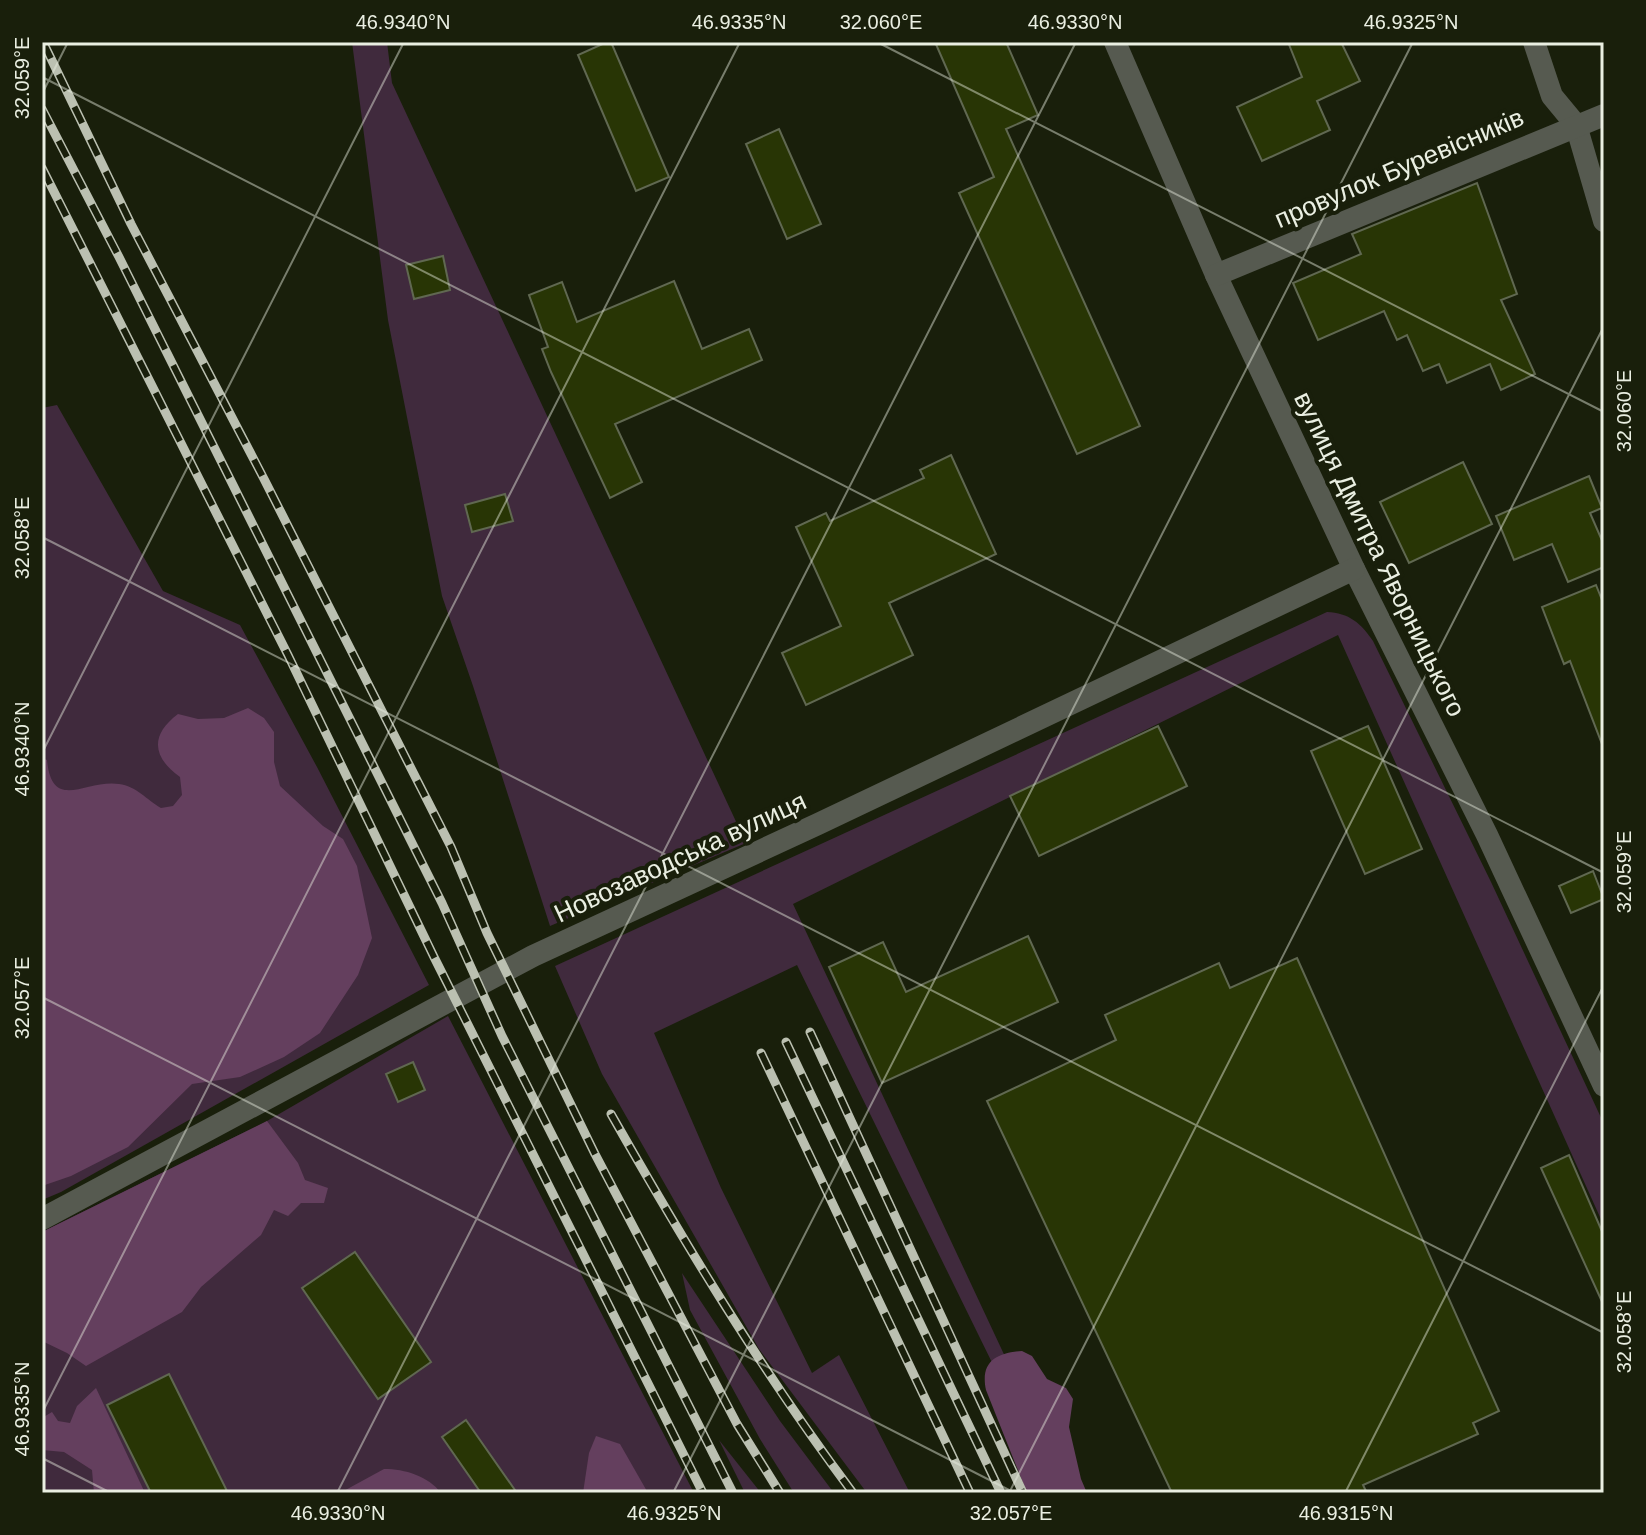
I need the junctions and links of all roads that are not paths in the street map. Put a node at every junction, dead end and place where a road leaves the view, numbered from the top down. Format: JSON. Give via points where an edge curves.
{"nodes":[{"id":1,"x":1115,"y":42,"type":"edge"},
{"id":2,"x":1534,"y":42,"type":"edge"},
{"id":3,"x":1604,"y":115,"type":"edge"},
{"id":4,"x":1576,"y":125,"type":"junction"},
{"id":5,"x":1604,"y":221,"type":"edge"},
{"id":6,"x":1216,"y":275,"type":"junction"},
{"id":7,"x":1354,"y":569,"type":"junction"},
{"id":8,"x":1604,"y":1086,"type":"edge"},
{"id":9,"x":42,"y":1219,"type":"edge"}],
"edges":[{"from":1,"to":6,"type":"street","name":"вулиця Дмитра Яворницького"},
{"from":2,"to":4,"type":"street","via":[[1552,96]]},
{"from":3,"to":4,"type":"street","name":"провулок Буревісників"},
{"from":4,"to":5,"type":"street"},
{"from":4,"to":6,"type":"street","name":"провулок Буревісників"},
{"from":6,"to":7,"type":"street","name":"вулиця Дмитра Яворницького"},
{"from":7,"to":8,"type":"street","name":"вулиця Дмитра Яворницького"},
{"from":7,"to":9,"type":"street","name":"Новозаводська вулиця","via":[[533,956]]}]}
